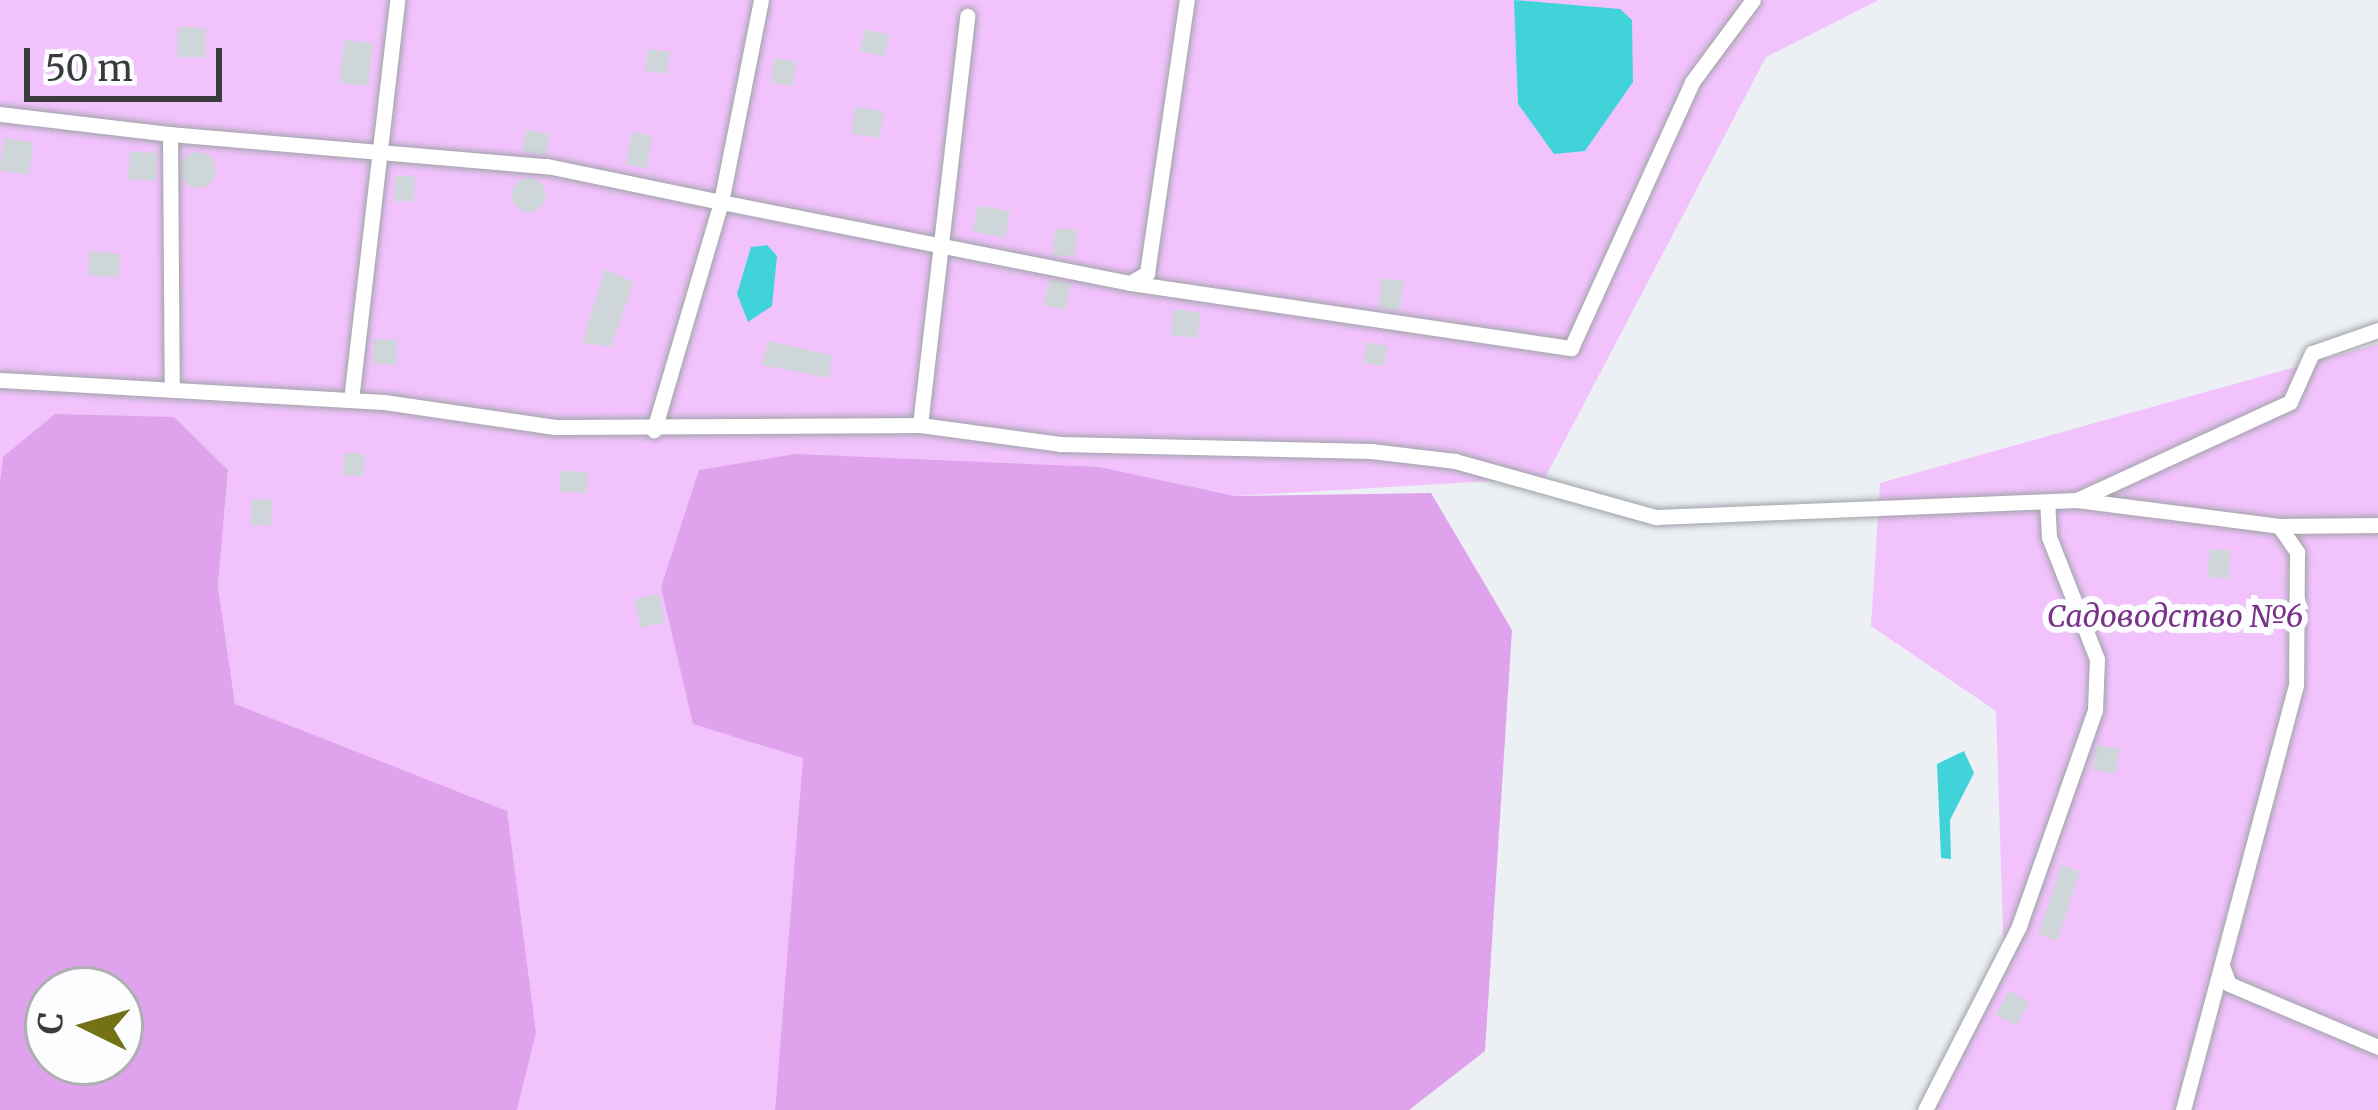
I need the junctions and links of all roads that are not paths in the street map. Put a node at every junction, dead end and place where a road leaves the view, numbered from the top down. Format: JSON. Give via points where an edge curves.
{"nodes":[{"id":1,"x":398,"y":0,"type":"edge"},
{"id":2,"x":761,"y":0,"type":"edge"},
{"id":3,"x":1187,"y":0,"type":"edge"},
{"id":4,"x":1753,"y":0,"type":"edge"},
{"id":5,"x":968,"y":16,"type":"dead end"},
{"id":6,"x":0,"y":114,"type":"edge"},
{"id":7,"x":170,"y":134,"type":"junction"},
{"id":8,"x":375,"y":147,"type":"junction"},
{"id":9,"x":721,"y":202,"type":"junction"},
{"id":10,"x":936,"y":246,"type":"junction"},
{"id":11,"x":1130,"y":283,"type":"junction"},
{"id":12,"x":2378,"y":330,"type":"edge"},
{"id":13,"x":0,"y":380,"type":"edge"},
{"id":14,"x":172,"y":390,"type":"junction"},
{"id":15,"x":351,"y":400,"type":"junction"},
{"id":16,"x":920,"y":425,"type":"junction"},
{"id":17,"x":655,"y":430,"type":"junction"},
{"id":18,"x":2077,"y":500,"type":"junction"},
{"id":19,"x":2047,"y":503,"type":"junction"},
{"id":20,"x":2378,"y":525,"type":"edge"},
{"id":21,"x":2279,"y":526,"type":"junction"},
{"id":22,"x":2221,"y":963,"type":"junction"},
{"id":23,"x":2378,"y":1047,"type":"edge"},
{"id":24,"x":1925,"y":1110,"type":"edge"},
{"id":25,"x":2183,"y":1110,"type":"edge"}],
"edges":[{"from":1,"to":8,"type":"lane"},
{"from":2,"to":9,"type":"lane"},
{"from":3,"to":11,"type":"lane","via":[[1148,274]]},
{"from":4,"to":11,"type":"lane","via":[[1692,82],[1571,348]]},
{"from":5,"to":10,"type":"lane"},
{"from":6,"to":7,"type":"lane"},
{"from":7,"to":8,"type":"lane"},
{"from":7,"to":14,"type":"lane"},
{"from":8,"to":9,"type":"lane","via":[[547,166]]},
{"from":8,"to":15,"type":"lane"},
{"from":9,"to":10,"type":"lane"},
{"from":9,"to":17,"type":"lane"},
{"from":10,"to":11,"type":"lane"},
{"from":10,"to":16,"type":"lane"},
{"from":12,"to":18,"type":"lane","via":[[2312,353],[2290,402]]},
{"from":13,"to":14,"type":"lane"},
{"from":14,"to":15,"type":"lane"},
{"from":15,"to":17,"type":"lane"},
{"from":16,"to":17,"type":"lane"},
{"from":16,"to":19,"type":"lane","via":[[1060,444],[1434,459],[1655,517]]},
{"from":18,"to":19,"type":"lane"},
{"from":18,"to":21,"type":"lane"},
{"from":19,"to":24,"type":"lane","via":[[2049,537],[2097,659],[2095,710],[2019,926]]},
{"from":20,"to":21,"type":"lane"},
{"from":21,"to":22,"type":"lane","via":[[2297,552],[2296,685]]},
{"from":22,"to":23,"type":"lane","via":[[2229,984]]},
{"from":22,"to":25,"type":"lane"}]}
